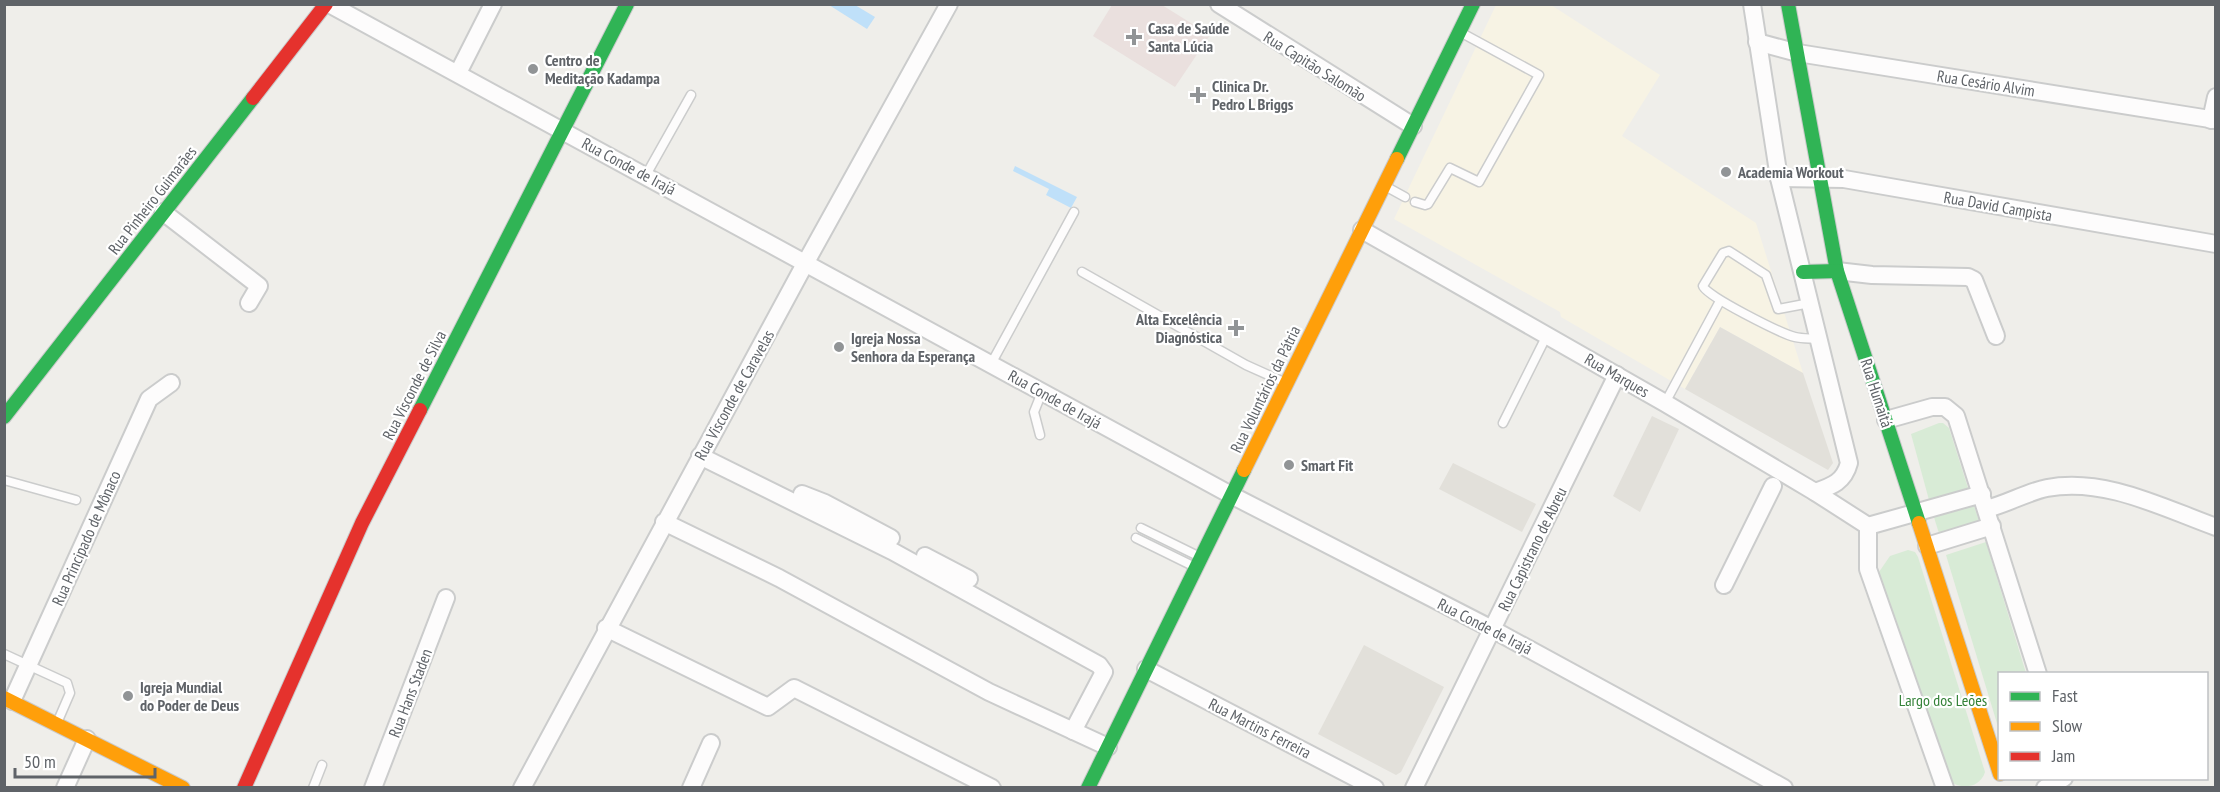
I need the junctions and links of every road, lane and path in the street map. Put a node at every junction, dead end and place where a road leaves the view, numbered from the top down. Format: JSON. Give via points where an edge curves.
{"nodes":[{"id":1,"x":327,"y":4,"type":"edge"},
{"id":2,"x":493,"y":4,"type":"edge"},
{"id":3,"x":627,"y":4,"type":"edge"},
{"id":4,"x":949,"y":4,"type":"edge"},
{"id":5,"x":1218,"y":4,"type":"edge"},
{"id":6,"x":1473,"y":4,"type":"edge"},
{"id":7,"x":1752,"y":4,"type":"edge"},
{"id":8,"x":1788,"y":4,"type":"edge"},
{"id":9,"x":1460,"y":32,"type":"junction"},
{"id":10,"x":1757,"y":42,"type":"junction"},
{"id":11,"x":1798,"y":53,"type":"junction"},
{"id":12,"x":458,"y":73,"type":"junction"},
{"id":13,"x":691,"y":95,"type":"dead end"},
{"id":14,"x":2216,"y":96,"type":"edge"},
{"id":15,"x":2213,"y":120,"type":"edge"},
{"id":16,"x":1413,"y":126,"type":"junction"},
{"id":17,"x":562,"y":130,"type":"junction"},
{"id":18,"x":646,"y":175,"type":"junction"},
{"id":19,"x":1779,"y":178,"type":"junction"},
{"id":20,"x":1820,"y":179,"type":"junction"},
{"id":21,"x":1384,"y":186,"type":"junction"},
{"id":22,"x":1405,"y":197,"type":"dead end"},
{"id":23,"x":1415,"y":202,"type":"dead end"},
{"id":24,"x":163,"y":212,"type":"junction"},
{"id":25,"x":1074,"y":212,"type":"dead end"},
{"id":26,"x":1362,"y":230,"type":"junction"},
{"id":27,"x":2216,"y":244,"type":"edge"},
{"id":28,"x":806,"y":262,"type":"junction"},
{"id":29,"x":1837,"y":271,"type":"junction"},
{"id":30,"x":1082,"y":272,"type":"dead end"},
{"id":31,"x":1803,"y":272,"type":"junction"},
{"id":32,"x":1720,"y":301,"type":"junction"},
{"id":33,"x":249,"y":303,"type":"dead end"},
{"id":34,"x":1811,"y":303,"type":"junction"},
{"id":35,"x":1547,"y":335,"type":"junction"},
{"id":36,"x":1996,"y":336,"type":"dead end"},
{"id":37,"x":1819,"y":339,"type":"junction"},
{"id":38,"x":991,"y":364,"type":"junction"},
{"id":39,"x":1617,"y":375,"type":"junction"},
{"id":40,"x":171,"y":383,"type":"dead end"},
{"id":41,"x":1287,"y":383,"type":"junction"},
{"id":42,"x":1042,"y":392,"type":"junction"},
{"id":43,"x":1665,"y":403,"type":"junction"},
{"id":44,"x":4,"y":417,"type":"edge"},
{"id":45,"x":1886,"y":420,"type":"junction"},
{"id":46,"x":1503,"y":423,"type":"dead end"},
{"id":47,"x":1040,"y":435,"type":"dead end"},
{"id":48,"x":703,"y":450,"type":"junction"},
{"id":49,"x":1777,"y":479,"type":"junction"},
{"id":50,"x":4,"y":480,"type":"edge"},
{"id":51,"x":1815,"y":492,"type":"junction"},
{"id":52,"x":1231,"y":495,"type":"junction"},
{"id":53,"x":76,"y":500,"type":"dead end"},
{"id":54,"x":1984,"y":501,"type":"junction"},
{"id":55,"x":1915,"y":511,"type":"junction"},
{"id":56,"x":664,"y":522,"type":"junction"},
{"id":57,"x":1868,"y":526,"type":"junction"},
{"id":58,"x":1992,"y":526,"type":"junction"},
{"id":59,"x":2216,"y":527,"type":"edge"},
{"id":60,"x":1141,"y":528,"type":"dead end"},
{"id":61,"x":1136,"y":538,"type":"dead end"},
{"id":62,"x":1927,"y":546,"type":"junction"},
{"id":63,"x":1198,"y":563,"type":"junction"},
{"id":64,"x":969,"y":579,"type":"dead end"},
{"id":65,"x":1724,"y":585,"type":"dead end"},
{"id":66,"x":446,"y":598,"type":"dead end"},
{"id":67,"x":606,"y":628,"type":"junction"},
{"id":68,"x":1492,"y":629,"type":"junction"},
{"id":69,"x":4,"y":654,"type":"edge"},
{"id":70,"x":28,"y":667,"type":"junction"},
{"id":71,"x":1146,"y":669,"type":"junction"},
{"id":72,"x":2037,"y":672,"type":"edge"},
{"id":73,"x":8,"y":699,"type":"edge"},
{"id":74,"x":57,"y":724,"type":"junction"},
{"id":75,"x":1073,"y":731,"type":"junction"},
{"id":76,"x":87,"y":739,"type":"junction"},
{"id":77,"x":711,"y":743,"type":"dead end"},
{"id":78,"x":1108,"y":747,"type":"junction"},
{"id":79,"x":322,"y":765,"type":"dead end"},
{"id":80,"x":1998,"y":768,"type":"edge"},
{"id":81,"x":2060,"y":780,"type":"edge"},
{"id":82,"x":65,"y":788,"type":"edge"},
{"id":83,"x":183,"y":788,"type":"edge"},
{"id":84,"x":244,"y":788,"type":"edge"},
{"id":85,"x":313,"y":788,"type":"edge"},
{"id":86,"x":373,"y":788,"type":"edge"},
{"id":87,"x":522,"y":788,"type":"edge"},
{"id":88,"x":691,"y":788,"type":"edge"},
{"id":89,"x":992,"y":788,"type":"edge"},
{"id":90,"x":1088,"y":788,"type":"edge"},
{"id":91,"x":1375,"y":788,"type":"edge"},
{"id":92,"x":1414,"y":788,"type":"edge"},
{"id":93,"x":1784,"y":788,"type":"edge"},
{"id":94,"x":1945,"y":788,"type":"edge"},
{"id":95,"x":2045,"y":788,"type":"edge"}],
"edges":[{"from":1,"to":12,"type":"street","name":"Rua Conde de Irajá"},
{"from":1,"to":24,"type":"main road","name":"Rua Pinheiro Guimarães"},
{"from":2,"to":12,"type":"street"},
{"from":3,"to":17,"type":"main road","name":"Rua Visconde de Silva"},
{"from":4,"to":28,"type":"street","name":"Rua Visconde de Caravelas"},
{"from":5,"to":16,"type":"street","name":"Rua Capitão Salomão"},
{"from":6,"to":9,"type":"main road","name":"Rua Voluntários da Pátria"},
{"from":7,"to":10,"type":"street"},
{"from":8,"to":11,"type":"main road","name":"Rua Humaitá"},
{"from":9,"to":16,"type":"main road","name":"Rua Voluntários da Pátria"},
{"from":9,"to":23,"type":"lane","via":[[1539,75],[1479,182],[1450,168],[1428,204]]},
{"from":10,"to":11,"type":"street","name":"Rua Cesário Alvim"},
{"from":10,"to":19,"type":"street"},
{"from":11,"to":15,"type":"street","name":"Rua Cesário Alvim"},
{"from":11,"to":20,"type":"main road","name":"Rua Humaitá"},
{"from":12,"to":17,"type":"street","name":"Rua Conde de Irajá"},
{"from":13,"to":18,"type":"lane"},
{"from":14,"to":15,"type":"street"},
{"from":16,"to":21,"type":"main road","name":"Rua Voluntários da Pátria"},
{"from":17,"to":18,"type":"street","name":"Rua Conde de Irajá"},
{"from":17,"to":84,"type":"main road","name":"Rua Visconde de Silva","via":[[362,523]]},
{"from":18,"to":28,"type":"street","name":"Rua Conde de Irajá"},
{"from":19,"to":20,"type":"street","name":"Rua David Campista"},
{"from":19,"to":31,"type":"street"},
{"from":20,"to":27,"type":"street","name":"Rua David Campista","via":[[1844,178]]},
{"from":20,"to":29,"type":"main road","name":"Rua Humaitá"},
{"from":21,"to":22,"type":"lane"},
{"from":21,"to":26,"type":"main road","name":"Rua Voluntários da Pátria"},
{"from":24,"to":33,"type":"street","via":[[259,286]]},
{"from":24,"to":44,"type":"main road","name":"Rua Pinheiro Guimarães"},
{"from":25,"to":38,"type":"lane"},
{"from":26,"to":35,"type":"street","name":"Rua Marques"},
{"from":26,"to":41,"type":"main road","name":"Rua Voluntários da Pátria"},
{"from":28,"to":38,"type":"street","name":"Rua Conde de Irajá"},
{"from":28,"to":48,"type":"street","name":"Rua Visconde de Caravelas"},
{"from":29,"to":31,"type":"main road"},
{"from":29,"to":36,"type":"street","via":[[1968,277],[1974,280]]},
{"from":29,"to":45,"type":"main road","name":"Rua Humaitá"},
{"from":30,"to":41,"type":"lane","via":[[1246,365]]},
{"from":31,"to":34,"type":"street"},
{"from":32,"to":34,"type":"lane","via":[[1705,292],[1703,286],[1726,250],[1766,275],[1778,309]]},
{"from":32,"to":37,"type":"lane","via":[[1794,337]]},
{"from":32,"to":43,"type":"lane"},
{"from":34,"to":37,"type":"street"},
{"from":35,"to":39,"type":"street","name":"Rua Marques"},
{"from":35,"to":46,"type":"lane"},
{"from":37,"to":51,"type":"street","via":[[1849,464],[1839,482]]},
{"from":38,"to":42,"type":"street","name":"Rua Conde de Irajá"},
{"from":39,"to":43,"type":"street","name":"Rua Marques"},
{"from":39,"to":68,"type":"street","name":"Rua Capistrano de Abreu"},
{"from":40,"to":70,"type":"street","name":"Rua Principado de Mônaco","via":[[149,399]]},
{"from":41,"to":52,"type":"main road","name":"Rua Voluntários da Pátria"},
{"from":42,"to":47,"type":"lane","via":[[1034,412]]},
{"from":42,"to":52,"type":"street","name":"Rua Conde de Irajá"},
{"from":43,"to":49,"type":"street","name":"Rua Marques"},
{"from":45,"to":54,"type":"street","via":[[1932,407],[1945,407],[1956,416]]},
{"from":45,"to":55,"type":"main road","name":"Rua Humaitá"},
{"from":48,"to":56,"type":"street","name":"Rua Visconde de Caravelas"},
{"from":48,"to":64,"type":"street"},
{"from":48,"to":75,"type":"street","via":[[1099,665],[1104,672]]},
{"from":49,"to":51,"type":"street","name":"Rua Marques"},
{"from":49,"to":65,"type":"street"},
{"from":50,"to":53,"type":"lane"},
{"from":51,"to":57,"type":"street","name":"Rua Marques"},
{"from":52,"to":63,"type":"main road","name":"Rua Voluntários da Pátria"},
{"from":52,"to":68,"type":"street","name":"Rua Conde de Irajá"},
{"from":54,"to":55,"type":"street"},
{"from":54,"to":58,"type":"street"},
{"from":54,"to":59,"type":"street","via":[[2080,484],[2122,493]]},
{"from":55,"to":57,"type":"street"},
{"from":55,"to":62,"type":"main road","name":"Rua Humaitá"},
{"from":56,"to":67,"type":"street","name":"Rua Visconde de Caravelas"},
{"from":56,"to":75,"type":"street","via":[[779,578],[989,692]]},
{"from":57,"to":94,"type":"street","via":[[1868,569]]},
{"from":58,"to":62,"type":"street"},
{"from":58,"to":72,"type":"street"},
{"from":60,"to":63,"type":"lane"},
{"from":61,"to":63,"type":"lane"},
{"from":62,"to":80,"type":"main road","name":"Rua Humaitá"},
{"from":63,"to":71,"type":"main road","name":"Rua Voluntários da Pátria"},
{"from":66,"to":86,"type":"street","name":"Rua Hans Staden"},
{"from":67,"to":87,"type":"street","name":"Rua Visconde de Caravelas"},
{"from":67,"to":89,"type":"street","via":[[768,707],[794,687]]},
{"from":68,"to":92,"type":"street","name":"Rua Capistrano de Abreu"},
{"from":68,"to":93,"type":"street","name":"Rua Conde de Irajá"},
{"from":69,"to":70,"type":"lane"},
{"from":70,"to":73,"type":"street","name":"Rua Principado de Mônaco"},
{"from":70,"to":74,"type":"lane","via":[[67,683],[70,688]]},
{"from":71,"to":78,"type":"main road","name":"Rua Voluntários da Pátria"},
{"from":71,"to":91,"type":"street","name":"Rua Martins Ferreira"},
{"from":73,"to":74,"type":"main road"},
{"from":74,"to":76,"type":"main road"},
{"from":75,"to":78,"type":"street"},
{"from":76,"to":82,"type":"street"},
{"from":76,"to":83,"type":"main road"},
{"from":77,"to":88,"type":"street"},
{"from":78,"to":90,"type":"main road","name":"Rua Voluntários da Pátria"},
{"from":79,"to":85,"type":"lane"},
{"from":81,"to":95,"type":"street"}]}
